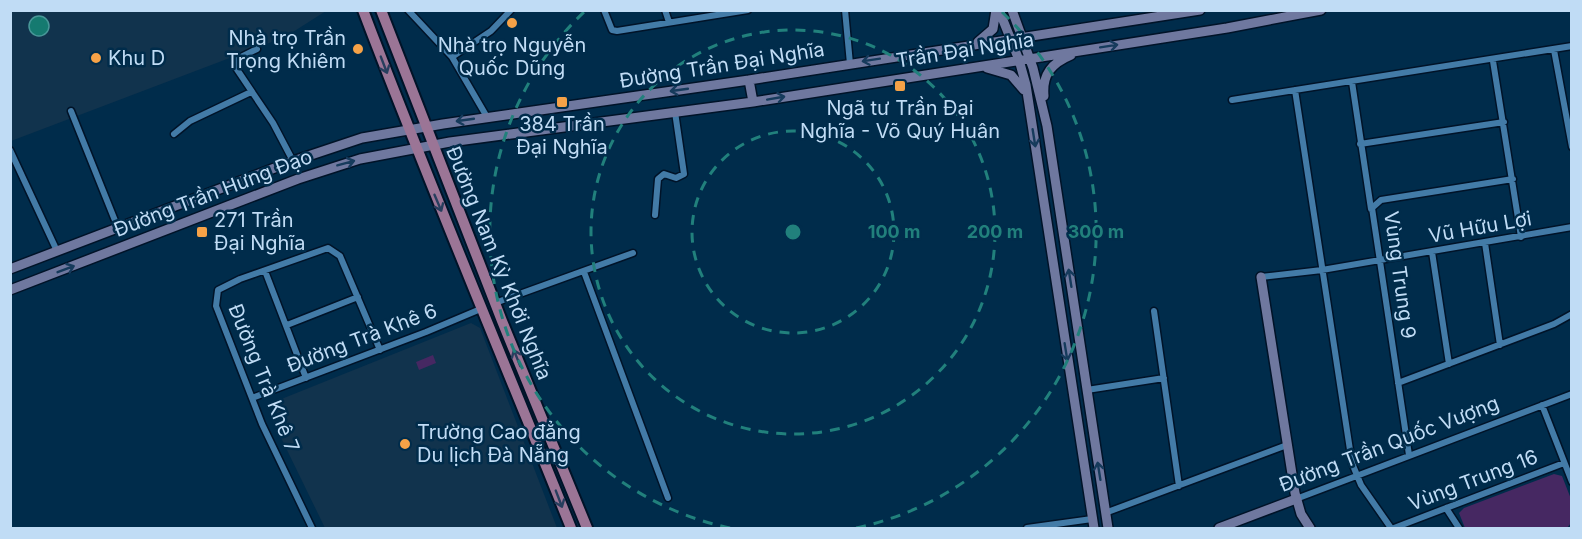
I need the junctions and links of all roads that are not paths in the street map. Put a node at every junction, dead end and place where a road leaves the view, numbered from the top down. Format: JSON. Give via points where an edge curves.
{"nodes":[{"id":1,"x":363,"y":10,"type":"edge"},
{"id":2,"x":381,"y":10,"type":"edge"},
{"id":3,"x":408,"y":10,"type":"edge"},
{"id":4,"x":511,"y":10,"type":"edge"},
{"id":5,"x":604,"y":10,"type":"edge"},
{"id":6,"x":665,"y":10,"type":"edge"},
{"id":7,"x":748,"y":10,"type":"edge"},
{"id":8,"x":845,"y":10,"type":"edge"},
{"id":9,"x":997,"y":10,"type":"edge"},
{"id":10,"x":1012,"y":10,"type":"edge"},
{"id":11,"x":1200,"y":10,"type":"edge"},
{"id":12,"x":1321,"y":10,"type":"edge"},
{"id":13,"x":732,"y":12,"type":"edge"},
{"id":14,"x":1167,"y":13,"type":"edge"},
{"id":15,"x":669,"y":21,"type":"junction"},
{"id":16,"x":1040,"y":34,"type":"joint"},
{"id":17,"x":1022,"y":37,"type":"junction"},
{"id":18,"x":1010,"y":39,"type":"junction"},
{"id":19,"x":971,"y":45,"type":"junction"},
{"id":20,"x":1572,"y":46,"type":"edge"},
{"id":21,"x":257,"y":49,"type":"dead end"},
{"id":22,"x":1085,"y":50,"type":"junction"},
{"id":23,"x":1554,"y":50,"type":"junction"},
{"id":24,"x":452,"y":57,"type":"junction"},
{"id":25,"x":1030,"y":58,"type":"junction"},
{"id":26,"x":1019,"y":60,"type":"junction"},
{"id":27,"x":1494,"y":61,"type":"junction"},
{"id":28,"x":850,"y":64,"type":"junction"},
{"id":29,"x":978,"y":67,"type":"junction"},
{"id":30,"x":749,"y":80,"type":"junction"},
{"id":31,"x":1352,"y":82,"type":"junction"},
{"id":32,"x":1295,"y":90,"type":"junction"},
{"id":33,"x":250,"y":92,"type":"junction"},
{"id":34,"x":1232,"y":100,"type":"dead end"},
{"id":35,"x":1028,"y":101,"type":"junction"},
{"id":36,"x":753,"y":102,"type":"junction"},
{"id":37,"x":71,"y":111,"type":"dead end"},
{"id":38,"x":675,"y":112,"type":"junction"},
{"id":39,"x":488,"y":117,"type":"junction"},
{"id":40,"x":614,"y":120,"type":"joint"},
{"id":41,"x":1504,"y":122,"type":"junction"},
{"id":42,"x":426,"y":126,"type":"junction"},
{"id":43,"x":1047,"y":126,"type":"junction"},
{"id":44,"x":408,"y":129,"type":"junction"},
{"id":45,"x":174,"y":134,"type":"dead end"},
{"id":46,"x":1360,"y":144,"type":"junction"},
{"id":47,"x":434,"y":146,"type":"junction"},
{"id":48,"x":1572,"y":147,"type":"edge"},
{"id":49,"x":415,"y":149,"type":"junction"},
{"id":50,"x":10,"y":150,"type":"edge"},
{"id":51,"x":293,"y":161,"type":"junction"},
{"id":52,"x":1513,"y":179,"type":"junction"},
{"id":53,"x":180,"y":205,"type":"junction"},
{"id":54,"x":1371,"y":210,"type":"junction"},
{"id":55,"x":655,"y":215,"type":"dead end"},
{"id":56,"x":186,"y":222,"type":"junction"},
{"id":57,"x":1572,"y":227,"type":"edge"},
{"id":58,"x":118,"y":228,"type":"junction"},
{"id":59,"x":1521,"y":237,"type":"junction"},
{"id":60,"x":1485,"y":243,"type":"junction"},
{"id":61,"x":57,"y":252,"type":"junction"},
{"id":62,"x":1432,"y":252,"type":"junction"},
{"id":63,"x":633,"y":253,"type":"dead end"},
{"id":64,"x":1379,"y":260,"type":"junction"},
{"id":65,"x":10,"y":269,"type":"edge"},
{"id":66,"x":1322,"y":270,"type":"junction"},
{"id":67,"x":265,"y":271,"type":"junction"},
{"id":68,"x":584,"y":272,"type":"junction"},
{"id":69,"x":1261,"y":278,"type":"joint"},
{"id":70,"x":11,"y":289,"type":"edge"},
{"id":71,"x":358,"y":297,"type":"junction"},
{"id":72,"x":495,"y":303,"type":"junction"},
{"id":73,"x":483,"y":308,"type":"junction"},
{"id":74,"x":1154,"y":312,"type":"dead end"},
{"id":75,"x":1572,"y":314,"type":"edge"},
{"id":76,"x":287,"y":325,"type":"junction"},
{"id":77,"x":1500,"y":345,"type":"junction"},
{"id":78,"x":380,"y":350,"type":"junction"},
{"id":79,"x":1449,"y":364,"type":"junction"},
{"id":80,"x":306,"y":378,"type":"junction"},
{"id":81,"x":1164,"y":378,"type":"junction"},
{"id":82,"x":1398,"y":383,"type":"junction"},
{"id":83,"x":1087,"y":390,"type":"junction"},
{"id":84,"x":1072,"y":392,"type":"junction"},
{"id":85,"x":1572,"y":394,"type":"edge"},
{"id":86,"x":252,"y":398,"type":"junction"},
{"id":87,"x":1542,"y":405,"type":"junction"},
{"id":88,"x":1287,"y":445,"type":"junction"},
{"id":89,"x":1409,"y":455,"type":"junction"},
{"id":90,"x":1564,"y":463,"type":"junction"},
{"id":91,"x":1356,"y":475,"type":"junction"},
{"id":92,"x":1572,"y":482,"type":"edge"},
{"id":93,"x":1179,"y":486,"type":"junction"},
{"id":94,"x":668,"y":498,"type":"dead end"},
{"id":95,"x":1296,"y":499,"type":"junction"},
{"id":96,"x":1446,"y":508,"type":"junction"},
{"id":97,"x":1105,"y":513,"type":"junction"},
{"id":98,"x":1093,"y":524,"type":"edge"},
{"id":99,"x":312,"y":528,"type":"edge"},
{"id":100,"x":571,"y":528,"type":"edge"},
{"id":101,"x":587,"y":528,"type":"edge"},
{"id":102,"x":1027,"y":528,"type":"edge"},
{"id":103,"x":1108,"y":528,"type":"edge"},
{"id":104,"x":1219,"y":528,"type":"edge"},
{"id":105,"x":1310,"y":528,"type":"edge"},
{"id":106,"x":1393,"y":528,"type":"edge"},
{"id":107,"x":1459,"y":528,"type":"edge"}],
"edges":[{"from":1,"to":44,"type":"main road","name":"Đường Nam Kỳ Khởi Nghĩa","one_way":true},
{"from":2,"to":42,"type":"main road","name":"Đường Nam Kỳ Khởi Nghĩa"},
{"from":3,"to":24,"type":"street"},
{"from":4,"to":24,"type":"street","via":[[491,31]]},
{"from":5,"to":15,"type":"street","via":[[612,30],[617,31]]},
{"from":6,"to":15,"type":"street"},
{"from":7,"to":13,"type":"street"},
{"from":8,"to":28,"type":"street"},
{"from":9,"to":18,"type":"main road"},
{"from":9,"to":19,"type":"main road","via":[[990,33]]},
{"from":10,"to":17,"type":"main road"},
{"from":11,"to":14,"type":"main road","name":"Trần Đại Nghĩa"},
{"from":22,"to":12,"type":"main road","name":"Trần Đại Nghĩa","one_way":true},
{"from":13,"to":15,"type":"street"},
{"from":14,"to":16,"type":"main road","name":"Trần Đại Nghĩa"},
{"from":16,"to":17,"type":"main road","name":"Đường Trần Đại Nghĩa"},
{"from":17,"to":18,"type":"main road","name":"Đường Trần Đại Nghĩa"},
{"from":17,"to":25,"type":"main road"},
{"from":18,"to":19,"type":"main road","name":"Đường Trần Đại Nghĩa"},
{"from":18,"to":26,"type":"main road"},
{"from":19,"to":28,"type":"main road","name":"Đường Trần Đại Nghĩa","one_way":true},
{"from":20,"to":23,"type":"street"},
{"from":21,"to":33,"type":"street","via":[[236,62]]},
{"from":22,"to":25,"type":"main road","name":"Trần Đại Nghĩa"},
{"from":22,"to":43,"type":"main road","via":[[1060,60],[1047,73],[1043,90]]},
{"from":23,"to":27,"type":"street"},
{"from":23,"to":48,"type":"street"},
{"from":24,"to":39,"type":"street"},
{"from":25,"to":26,"type":"main road","name":"Trần Đại Nghĩa"},
{"from":25,"to":43,"type":"main road"},
{"from":26,"to":29,"type":"main road","name":"Trần Đại Nghĩa"},
{"from":26,"to":35,"type":"main road"},
{"from":27,"to":31,"type":"street"},
{"from":27,"to":41,"type":"street"},
{"from":28,"to":30,"type":"main road","name":"Đường Trần Đại Nghĩa"},
{"from":29,"to":35,"type":"main road","via":[[1011,75],[1022,86]]},
{"from":36,"to":29,"type":"main road","name":"Trần Đại Nghĩa","one_way":true},
{"from":30,"to":36,"type":"main road"},
{"from":30,"to":39,"type":"main road","name":"Đường Trần Đại Nghĩa","one_way":true},
{"from":31,"to":32,"type":"street"},
{"from":31,"to":46,"type":"street"},
{"from":32,"to":34,"type":"street"},
{"from":32,"to":66,"type":"street"},
{"from":33,"to":45,"type":"street","via":[[190,121]]},
{"from":33,"to":51,"type":"street","via":[[273,123]]},
{"from":35,"to":84,"type":"main road","one_way":true},
{"from":36,"to":38,"type":"main road","name":"Trần Đại Nghĩa"},
{"from":37,"to":58,"type":"street"},
{"from":38,"to":40,"type":"main road","name":"Trần Đại Nghĩa"},
{"from":38,"to":55,"type":"street","via":[[684,174],[676,178],[661,176]]},
{"from":39,"to":42,"type":"main road","name":"Đường Trần Đại Nghĩa","one_way":true},
{"from":40,"to":47,"type":"main road","name":"Đường Trần Đại Nghĩa"},
{"from":41,"to":46,"type":"street"},
{"from":41,"to":52,"type":"street"},
{"from":42,"to":44,"type":"main road","name":"Đường Trần Đại Nghĩa"},
{"from":42,"to":47,"type":"main road","name":"Đường Nam Kỳ Khởi Nghĩa"},
{"from":83,"to":43,"type":"main road","one_way":true},
{"from":44,"to":49,"type":"main road","name":"Đường Nam Kỳ Khởi Nghĩa"},
{"from":44,"to":51,"type":"main road","name":"Đường Trần Hưng Đạo","via":[[362,138]]},
{"from":46,"to":54,"type":"street"},
{"from":47,"to":49,"type":"main road","name":"Đường Trần Hưng Đạo"},
{"from":47,"to":72,"type":"main road","name":"Đường Nam Kỳ Khởi Nghĩa"},
{"from":56,"to":49,"type":"main road","name":"Đường Trần Hưng Đạo","one_way":true,"via":[[326,168]]},
{"from":49,"to":73,"type":"main road","name":"Đường Nam Kỳ Khởi Nghĩa","one_way":true},
{"from":50,"to":61,"type":"street"},
{"from":51,"to":53,"type":"main road","name":"Đường Trần Hưng Đạo"},
{"from":52,"to":54,"type":"street","name":"Vùng Trung 9","via":[[1381,200]]},
{"from":52,"to":59,"type":"street"},
{"from":53,"to":56,"type":"main road"},
{"from":53,"to":58,"type":"main road","name":"Đường Trần Hưng Đạo"},
{"from":54,"to":64,"type":"street","name":"Vùng Trung 9"},
{"from":70,"to":56,"type":"main road","name":"Đường Trần Hưng Đạo","one_way":true},
{"from":57,"to":59,"type":"street","name":"Vũ Hữu Lợi"},
{"from":58,"to":61,"type":"main road","name":"Đường Trần Hưng Đạo"},
{"from":59,"to":60,"type":"street","name":"Vũ Hữu Lợi"},
{"from":60,"to":62,"type":"street","name":"Vũ Hữu Lợi"},
{"from":60,"to":77,"type":"street"},
{"from":61,"to":65,"type":"main road","name":"Đường Trần Hưng Đạo"},
{"from":62,"to":64,"type":"street","name":"Vũ Hữu Lợi"},
{"from":62,"to":79,"type":"street"},
{"from":63,"to":68,"type":"street"},
{"from":64,"to":66,"type":"street","name":"Vũ Hữu Lợi"},
{"from":64,"to":82,"type":"street","name":"Vùng Trung 9"},
{"from":66,"to":69,"type":"street","name":"Vũ Hữu Lợi"},
{"from":66,"to":91,"type":"street"},
{"from":67,"to":71,"type":"street","name":"Đường Trà Khê 7","via":[[328,248],[340,256]]},
{"from":67,"to":76,"type":"street"},
{"from":67,"to":86,"type":"street","name":"Đường Trà Khê 7","via":[[225,284],[216,294],[218,311]]},
{"from":68,"to":72,"type":"street"},
{"from":68,"to":94,"type":"street"},
{"from":69,"to":88,"type":"main road"},
{"from":71,"to":76,"type":"street"},
{"from":71,"to":78,"type":"street","name":"Đường Trà Khê 7"},
{"from":72,"to":73,"type":"main road"},
{"from":101,"to":72,"type":"main road","name":"Đường Nam Kỳ Khởi Nghĩa","one_way":true},
{"from":73,"to":78,"type":"street","name":"Đường Trà Khê 6"},
{"from":73,"to":100,"type":"main road","name":"Đường Nam Kỳ Khởi Nghĩa","one_way":true},
{"from":74,"to":81,"type":"street"},
{"from":75,"to":77,"type":"street"},
{"from":76,"to":80,"type":"street"},
{"from":77,"to":79,"type":"street"},
{"from":78,"to":80,"type":"street","name":"Đường Trà Khê 6"},
{"from":79,"to":82,"type":"street"},
{"from":80,"to":86,"type":"street","name":"Đường Trà Khê 6"},
{"from":81,"to":83,"type":"street"},
{"from":81,"to":93,"type":"street"},
{"from":82,"to":89,"type":"street","name":"Vùng Trung 9"},
{"from":83,"to":84,"type":"main road"},
{"from":97,"to":83,"type":"main road","one_way":true},
{"from":84,"to":98,"type":"main road"},
{"from":85,"to":87,"type":"street","name":"Đường Trần Quốc Vượng"},
{"from":86,"to":99,"type":"street","name":"Đường Trà Khê 7"},
{"from":87,"to":89,"type":"street","name":"Đường Trần Quốc Vượng"},
{"from":87,"to":90,"type":"street"},
{"from":88,"to":93,"type":"street"},
{"from":88,"to":95,"type":"main road"},
{"from":89,"to":91,"type":"street","name":"Đường Trần Quốc Vượng"},
{"from":90,"to":92,"type":"street"},
{"from":90,"to":96,"type":"street","name":"Vùng Trung 16"},
{"from":91,"to":95,"type":"street","name":"Đường Trần Quốc Vượng"},
{"from":91,"to":106,"type":"street"},
{"from":93,"to":97,"type":"street"},
{"from":95,"to":104,"type":"main road","name":"Đường Trần Quốc Vượng"},
{"from":95,"to":105,"type":"main road"},
{"from":96,"to":106,"type":"street","name":"Vùng Trung 16"},
{"from":96,"to":107,"type":"street"},
{"from":97,"to":103,"type":"main road"},
{"from":98,"to":102,"type":"street"}]}
